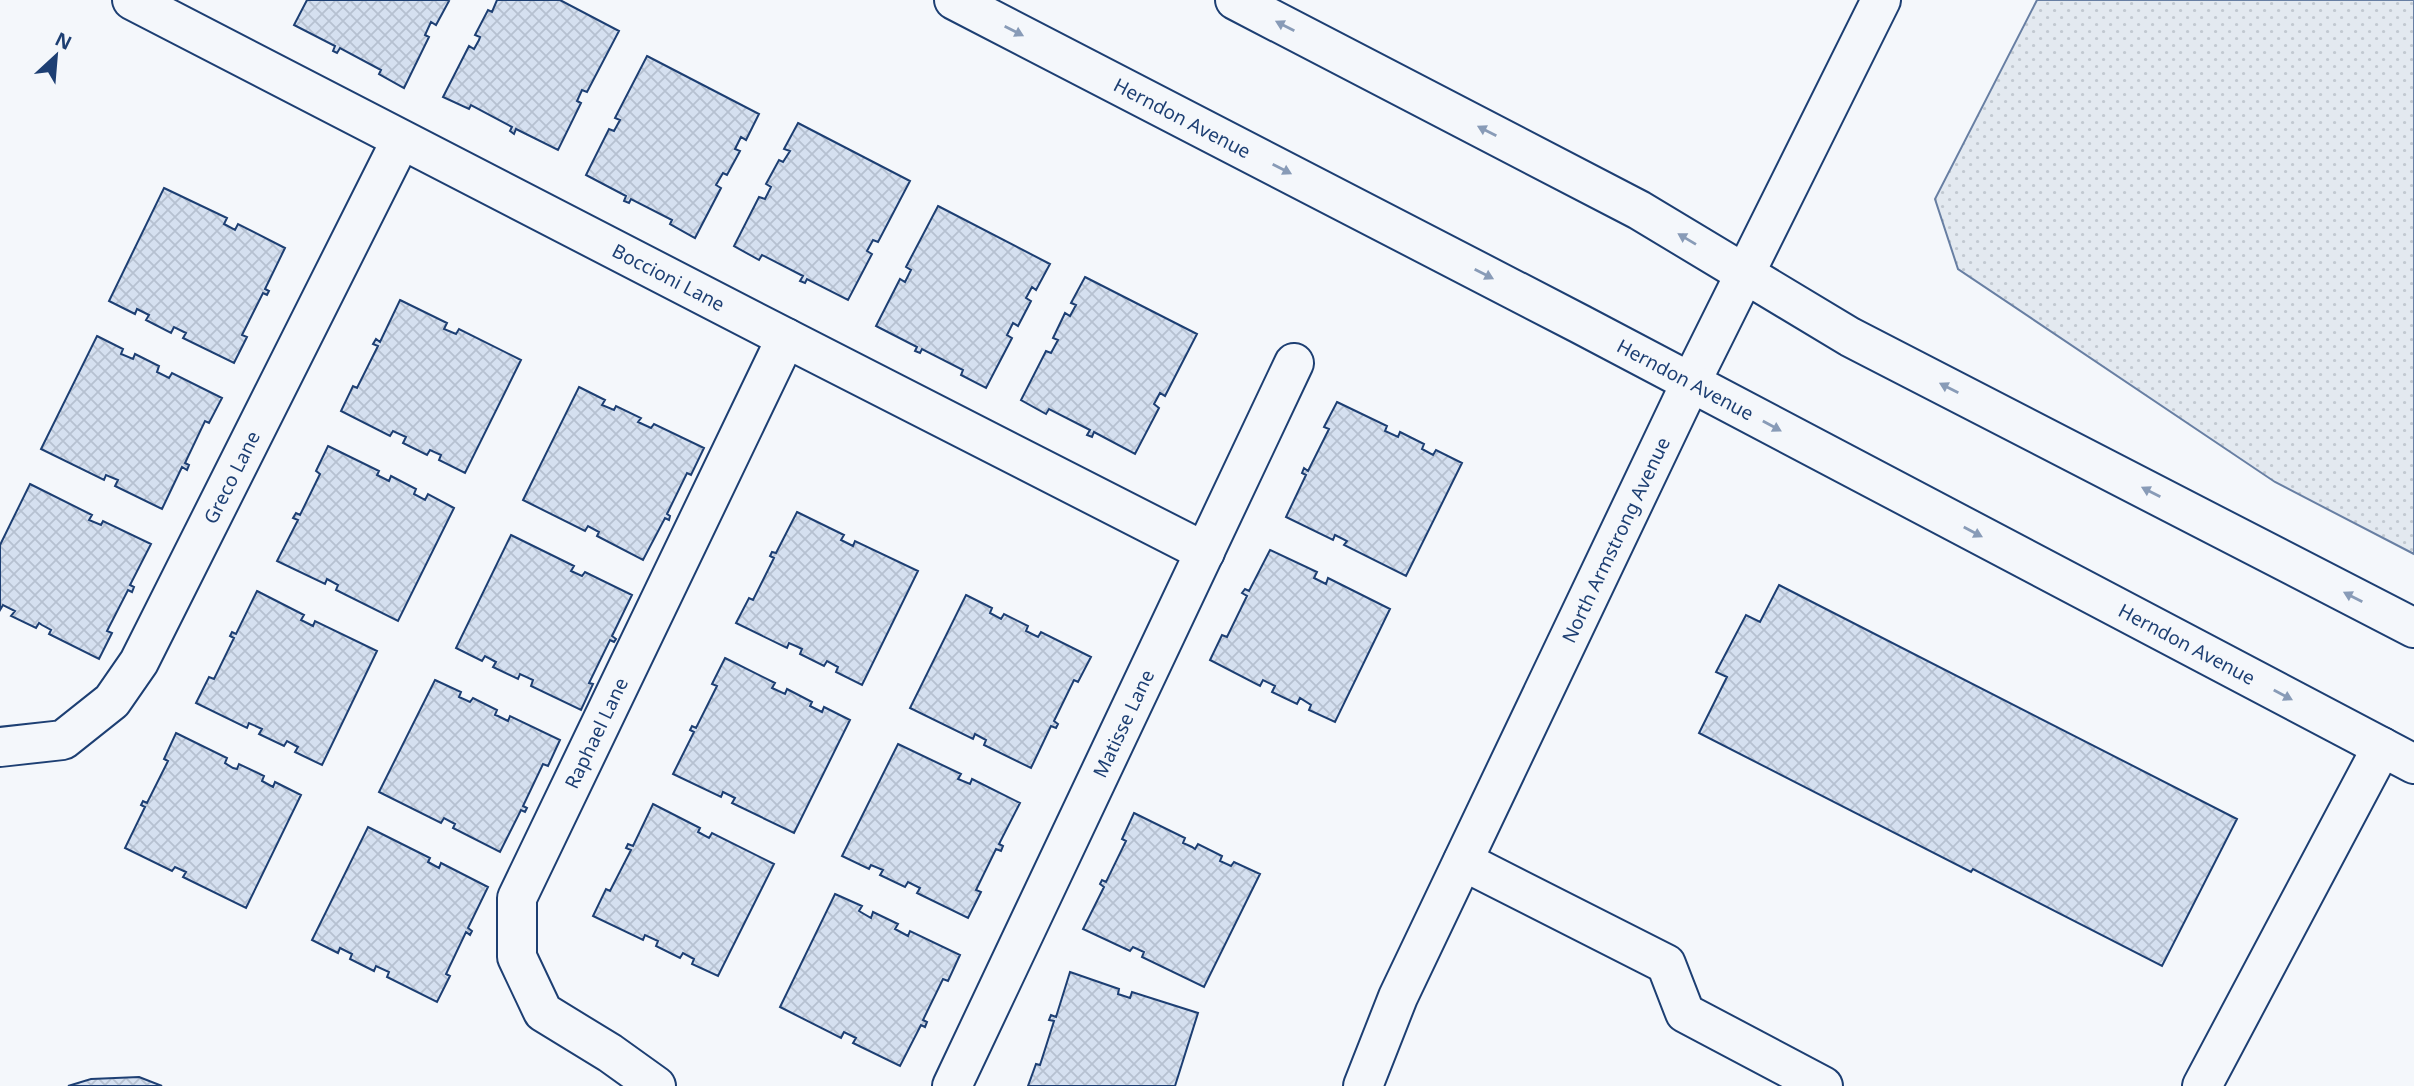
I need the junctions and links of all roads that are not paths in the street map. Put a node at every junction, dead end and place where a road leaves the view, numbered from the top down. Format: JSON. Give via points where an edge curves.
{"nodes":[{"id":1,"x":132,"y":0,"type":"edge"},
{"id":2,"x":954,"y":0,"type":"edge"},
{"id":3,"x":1235,"y":0,"type":"edge"},
{"id":4,"x":1881,"y":0,"type":"edge"},
{"id":5,"x":401,"y":139,"type":"junction"},
{"id":6,"x":1746,"y":274,"type":"junction"},
{"id":7,"x":786,"y":338,"type":"junction"},
{"id":8,"x":1294,"y":363,"type":"dead end"},
{"id":9,"x":1691,"y":382,"type":"junction"},
{"id":10,"x":1205,"y":552,"type":"junction"},
{"id":11,"x":2414,"y":628,"type":"edge"},
{"id":12,"x":0,"y":747,"type":"edge"},
{"id":13,"x":2403,"y":749,"type":"edge"},
{"id":14,"x":1463,"y":861,"type":"junction"},
{"id":15,"x":656,"y":1086,"type":"edge"},
{"id":16,"x":952,"y":1086,"type":"edge"},
{"id":17,"x":1363,"y":1086,"type":"edge"},
{"id":18,"x":1823,"y":1086,"type":"edge"},
{"id":19,"x":2202,"y":1086,"type":"edge"}],
"edges":[{"from":1,"to":5,"type":"street","name":"Boccioni Lane"},
{"from":2,"to":9,"type":"street","name":"Herndon Avenue","one_way":true},
{"from":6,"to":3,"type":"street","one_way":true,"via":[[1639,210]]},
{"from":4,"to":6,"type":"street","name":"North Armstrong Avenue"},
{"from":5,"to":7,"type":"street","name":"Boccioni Lane"},
{"from":5,"to":12,"type":"street","name":"Greco Lane","via":[[139,662],[112,701],[63,740]]},
{"from":6,"to":9,"type":"street","name":"North Armstrong Avenue"},
{"from":11,"to":6,"type":"street","one_way":true,"via":[[1850,337]]},
{"from":7,"to":10,"type":"street","name":"Boccioni Lane"},
{"from":7,"to":15,"type":"street","name":"Raphael Lane","via":[[517,898],[517,957],[543,1012]]},
{"from":8,"to":10,"type":"street","name":"Matisse Lane"},
{"from":9,"to":13,"type":"street","name":"Herndon Avenue","one_way":true},
{"from":9,"to":14,"type":"street","name":"North Armstrong Avenue"},
{"from":10,"to":16,"type":"street","name":"Matisse Lane"},
{"from":13,"to":19,"type":"street"},
{"from":14,"to":17,"type":"street","name":"North Armstrong Avenue","via":[[1398,997]]},
{"from":14,"to":18,"type":"street","via":[[1666,964],[1685,1013]]}]}
